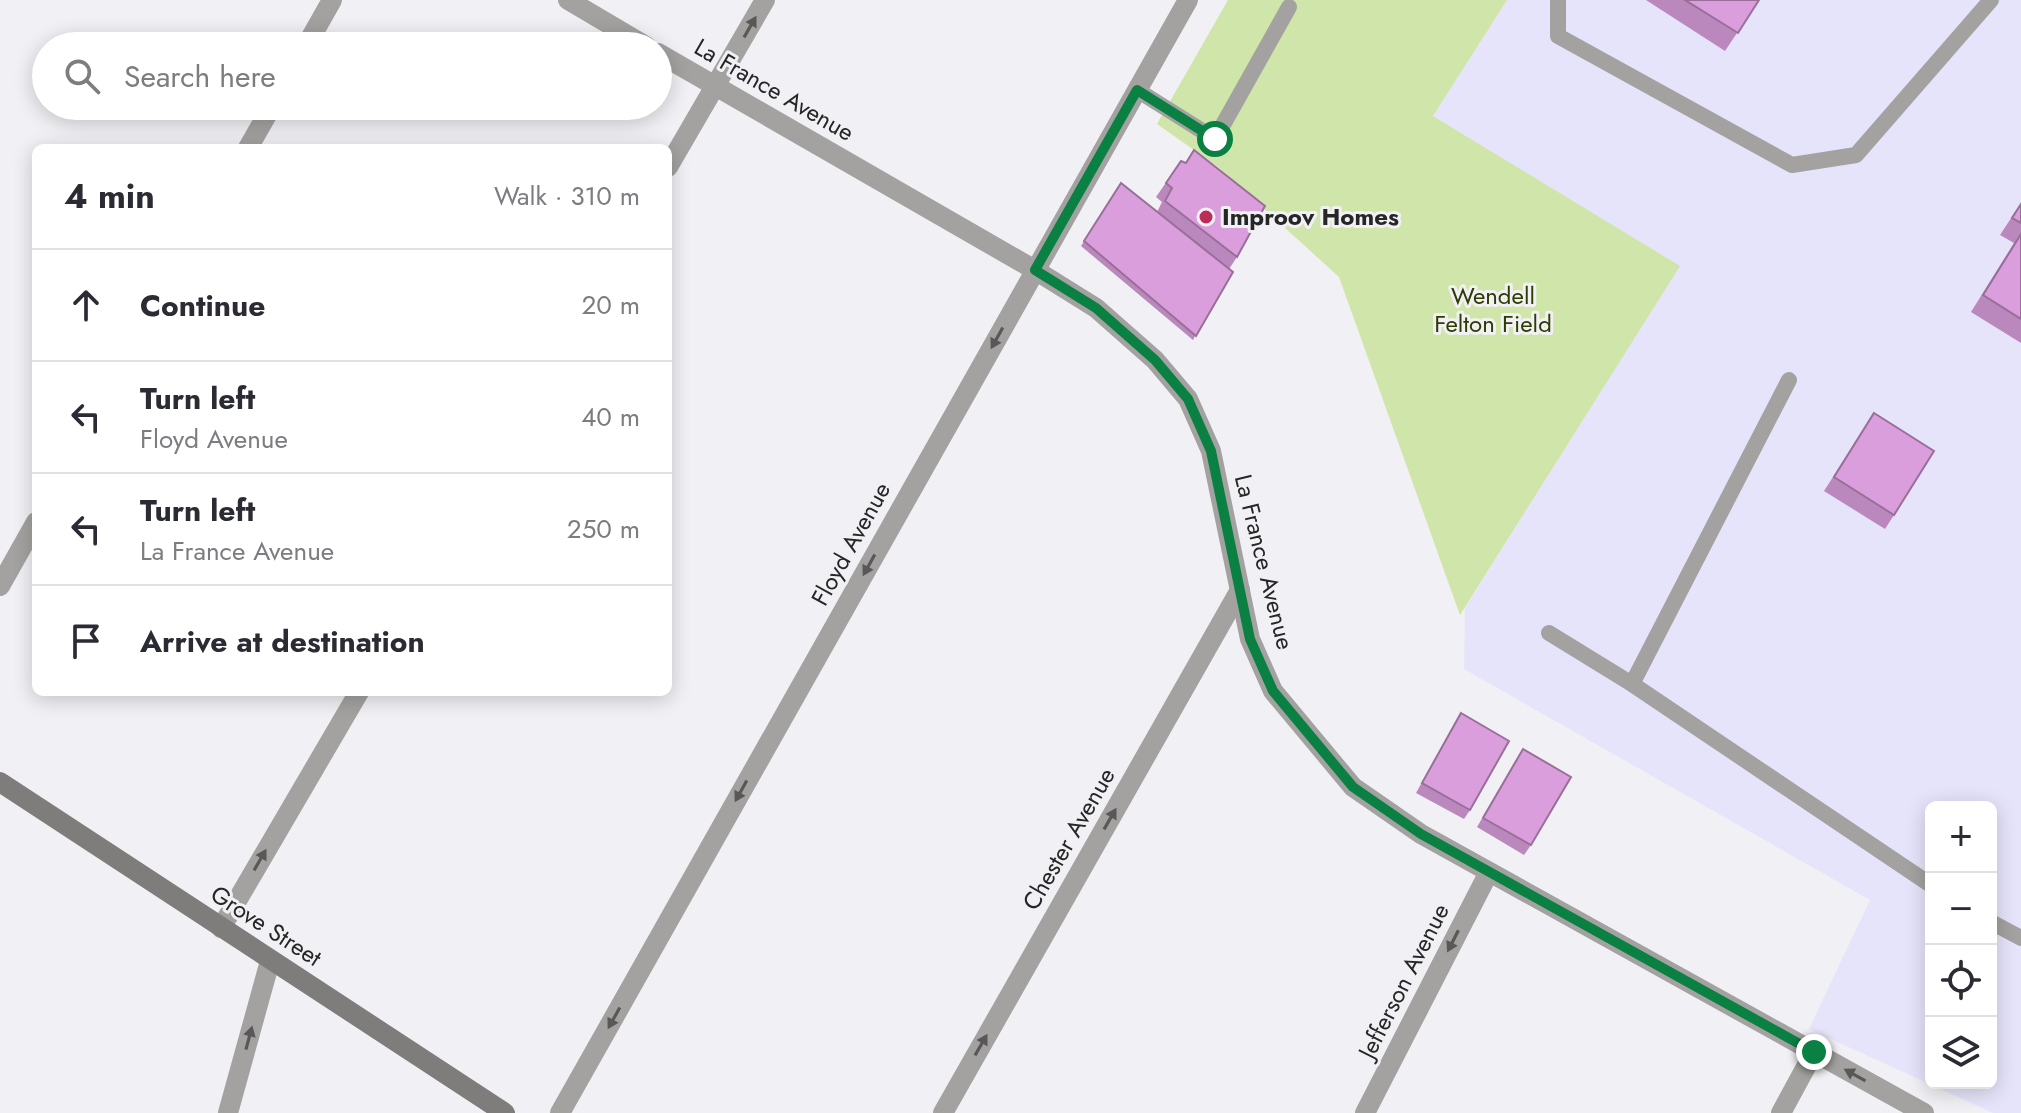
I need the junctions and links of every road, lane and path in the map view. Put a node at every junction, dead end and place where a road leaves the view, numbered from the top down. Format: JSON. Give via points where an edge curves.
{"nodes":[{"id":1,"x":332,"y":0,"type":"edge"},
{"id":2,"x":568,"y":0,"type":"edge"},
{"id":3,"x":765,"y":0,"type":"edge"},
{"id":4,"x":1188,"y":0,"type":"edge"},
{"id":5,"x":1558,"y":0,"type":"edge"},
{"id":6,"x":1986,"y":2,"type":"edge"},
{"id":7,"x":1289,"y":7,"type":"dead end"},
{"id":8,"x":314,"y":32,"type":"edge"},
{"id":9,"x":622,"y":32,"type":"edge"},
{"id":10,"x":672,"y":61,"type":"edge"},
{"id":11,"x":715,"y":86,"type":"junction"},
{"id":12,"x":1137,"y":90,"type":"junction"},
{"id":13,"x":264,"y":120,"type":"edge"},
{"id":14,"x":250,"y":144,"type":"edge"},
{"id":15,"x":672,"y":160,"type":"edge"},
{"id":16,"x":1035,"y":270,"type":"junction"},
{"id":17,"x":1789,"y":380,"type":"dead end"},
{"id":18,"x":32,"y":529,"type":"edge"},
{"id":19,"x":0,"y":586,"type":"edge"},
{"id":20,"x":1240,"y":590,"type":"junction"},
{"id":21,"x":1549,"y":633,"type":"dead end"},
{"id":22,"x":1632,"y":684,"type":"junction"},
{"id":23,"x":357,"y":696,"type":"edge"},
{"id":24,"x":0,"y":782,"type":"edge"},
{"id":25,"x":1489,"y":872,"type":"junction"},
{"id":26,"x":1925,"y":881,"type":"edge"},
{"id":27,"x":1997,"y":925,"type":"edge"},
{"id":28,"x":221,"y":928,"type":"junction"},
{"id":29,"x":2021,"y":938,"type":"edge"},
{"id":30,"x":270,"y":961,"type":"junction"},
{"id":31,"x":1814,"y":1052,"type":"junction"},
{"id":32,"x":228,"y":1113,"type":"edge"},
{"id":33,"x":505,"y":1113,"type":"edge"},
{"id":34,"x":560,"y":1113,"type":"edge"},
{"id":35,"x":943,"y":1113,"type":"edge"},
{"id":36,"x":1365,"y":1113,"type":"edge"},
{"id":37,"x":1781,"y":1113,"type":"edge"},
{"id":38,"x":1924,"y":1113,"type":"edge"}],
"edges":[{"from":1,"to":8,"type":"street"},
{"from":2,"to":9,"type":"street"},
{"from":11,"to":3,"type":"street","one_way":true},
{"from":4,"to":12,"type":"street","name":"Floyd Avenue"},
{"from":5,"to":6,"type":"lane","via":[[1558,36],[1792,165],[1856,155]]},
{"from":7,"to":12,"type":"lane","via":[[1215,139]]},
{"from":10,"to":11,"type":"street","name":"La France Avenue"},
{"from":11,"to":15,"type":"street"},
{"from":11,"to":16,"type":"street","name":"La France Avenue"},
{"from":12,"to":16,"type":"street","name":"Floyd Avenue"},
{"from":13,"to":14,"type":"street"},
{"from":16,"to":20,"type":"street","name":"La France Avenue","via":[[1096,308],[1155,360],[1188,399],[1211,451]]},
{"from":16,"to":34,"type":"street","name":"Floyd Avenue","one_way":true},
{"from":17,"to":22,"type":"lane"},
{"from":18,"to":19,"type":"street"},
{"from":20,"to":25,"type":"street","name":"La France Avenue","via":[[1250,639],[1273,691],[1353,787]]},
{"from":35,"to":20,"type":"street","name":"Chester Avenue","one_way":true},
{"from":21,"to":22,"type":"lane"},
{"from":22,"to":26,"type":"lane"},
{"from":28,"to":23,"type":"street","one_way":true},
{"from":24,"to":28,"type":"main road","name":"Grove Street"},
{"from":25,"to":31,"type":"street","name":"La France Avenue"},
{"from":25,"to":36,"type":"street","name":"Jefferson Avenue","one_way":true},
{"from":27,"to":29,"type":"lane"},
{"from":28,"to":30,"type":"main road","name":"Grove Street"},
{"from":32,"to":30,"type":"street","one_way":true},
{"from":30,"to":33,"type":"main road","name":"Grove Street"},
{"from":31,"to":37,"type":"street"},
{"from":38,"to":31,"type":"street","name":"La France Avenue","one_way":true}]}
